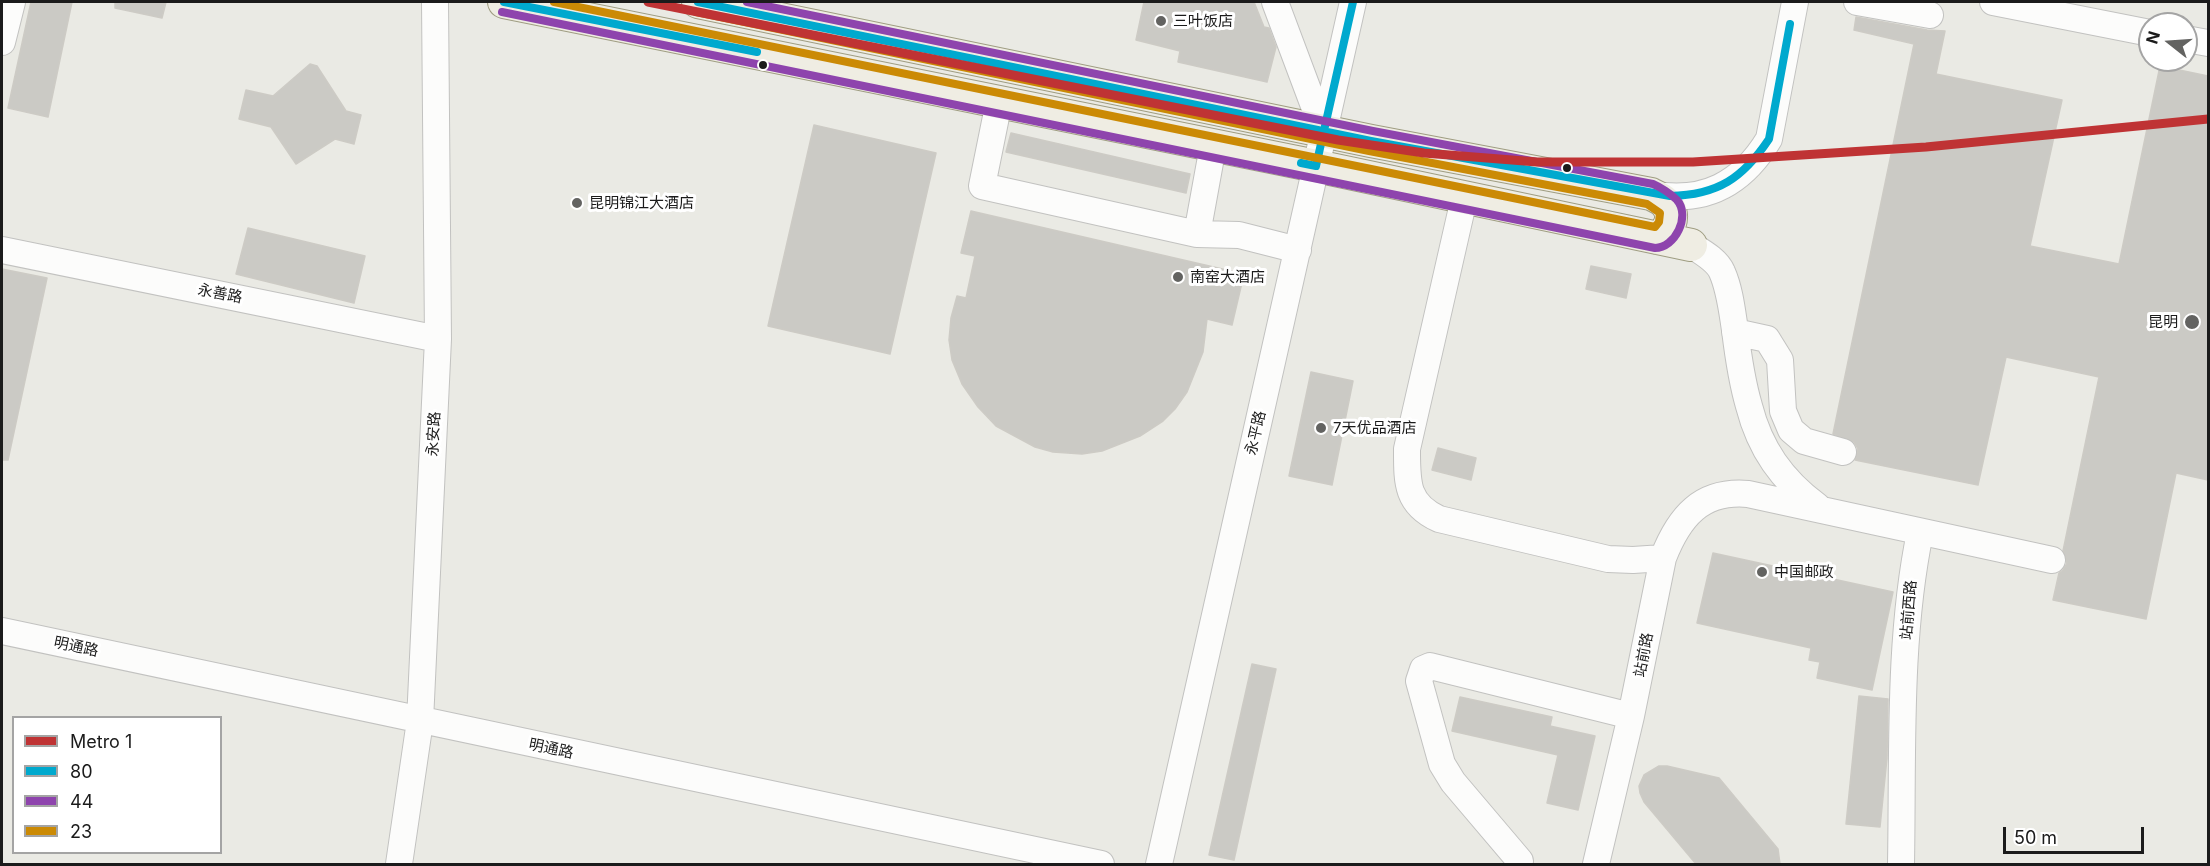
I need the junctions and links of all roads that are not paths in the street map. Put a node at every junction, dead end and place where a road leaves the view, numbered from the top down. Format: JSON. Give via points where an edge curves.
{"nodes":[{"id":1,"x":12,"y":2,"type":"edge"},
{"id":2,"x":435,"y":2,"type":"edge"},
{"id":3,"x":504,"y":2,"type":"edge"},
{"id":4,"x":698,"y":2,"type":"edge"},
{"id":5,"x":1275,"y":2,"type":"edge"},
{"id":6,"x":1353,"y":2,"type":"edge"},
{"id":7,"x":1795,"y":2,"type":"edge"},
{"id":8,"x":1857,"y":2,"type":"edge"},
{"id":9,"x":1993,"y":2,"type":"edge"},
{"id":10,"x":1930,"y":15,"type":"dead end"},
{"id":11,"x":2138,"y":31,"type":"edge"},
{"id":12,"x":2,"y":42,"type":"edge"},
{"id":13,"x":999,"y":102,"type":"junction"},
{"id":14,"x":1323,"y":130,"type":"junction"},
{"id":15,"x":1213,"y":146,"type":"junction"},
{"id":16,"x":1316,"y":166,"type":"junction"},
{"id":17,"x":1651,"y":194,"type":"junction"},
{"id":18,"x":1464,"y":199,"type":"junction"},
{"id":19,"x":1197,"y":234,"type":"junction"},
{"id":20,"x":1657,"y":238,"type":"junction"},
{"id":21,"x":1691,"y":245,"type":"joint"},
{"id":22,"x":2,"y":250,"type":"edge"},
{"id":23,"x":1298,"y":250,"type":"junction"},
{"id":24,"x":1735,"y":332,"type":"junction"},
{"id":25,"x":438,"y":339,"type":"junction"},
{"id":26,"x":1843,"y":452,"type":"dead end"},
{"id":27,"x":1822,"y":510,"type":"junction"},
{"id":28,"x":1920,"y":532,"type":"junction"},
{"id":29,"x":1663,"y":558,"type":"junction"},
{"id":30,"x":2052,"y":560,"type":"dead end"},
{"id":31,"x":2,"y":632,"type":"edge"},
{"id":32,"x":1631,"y":717,"type":"junction"},
{"id":33,"x":420,"y":721,"type":"junction"},
{"id":34,"x":1520,"y":861,"type":"dead end"},
{"id":35,"x":399,"y":864,"type":"edge"},
{"id":36,"x":1101,"y":864,"type":"edge"},
{"id":37,"x":1159,"y":864,"type":"edge"},
{"id":38,"x":1596,"y":864,"type":"edge"},
{"id":39,"x":1901,"y":864,"type":"edge"}],
"edges":[{"from":1,"to":12,"type":"street"},
{"from":2,"to":25,"type":"street","name":"永安路"},
{"from":3,"to":13,"type":"main road"},
{"from":4,"to":14,"type":"main road"},
{"from":5,"to":14,"type":"street"},
{"from":6,"to":14,"type":"street","name":"永平路"},
{"from":7,"to":17,"type":"street","via":[[1769,139],[1761,152],[1739,176],[1710,192],[1681,197]]},
{"from":8,"to":10,"type":"street"},
{"from":9,"to":11,"type":"street"},
{"from":13,"to":15,"type":"main road"},
{"from":13,"to":19,"type":"street","via":[[982,186]]},
{"from":14,"to":16,"type":"street","name":"永平路"},
{"from":14,"to":17,"type":"main road"},
{"from":15,"to":16,"type":"main road"},
{"from":15,"to":19,"type":"street"},
{"from":16,"to":18,"type":"main road"},
{"from":16,"to":23,"type":"street","name":"永平路"},
{"from":17,"to":20,"type":"main road","via":[[1666,203],[1670,211],[1669,228]]},
{"from":18,"to":20,"type":"main road"},
{"from":18,"to":29,"type":"street","via":[[1407,449],[1412,497],[1424,512],[1439,519],[1608,559]]},
{"from":19,"to":23,"type":"street","via":[[1239,235]]},
{"from":20,"to":21,"type":"main road"},
{"from":21,"to":24,"type":"street","via":[[1707,254],[1722,270]]},
{"from":22,"to":25,"type":"street","name":"永善路"},
{"from":23,"to":37,"type":"street","name":"永平路"},
{"from":24,"to":26,"type":"street","via":[[1767,339],[1780,360],[1783,411],[1791,430],[1804,441]]},
{"from":24,"to":27,"type":"street","via":[[1749,407],[1761,440],[1783,476]]},
{"from":25,"to":33,"type":"street","name":"永安路"},
{"from":27,"to":28,"type":"street"},
{"from":27,"to":29,"type":"street","name":"站前路","via":[[1748,494],[1711,497],[1689,514],[1671,538]]},
{"from":28,"to":30,"type":"street"},
{"from":28,"to":39,"type":"street","name":"站前西路","via":[[1911,576],[1906,636]]},
{"from":29,"to":32,"type":"street","name":"站前路"},
{"from":31,"to":33,"type":"street","name":"明通路"},
{"from":32,"to":34,"type":"street","via":[[1430,666],[1423,669],[1419,681],[1442,764]]},
{"from":32,"to":38,"type":"street","name":"站前路"},
{"from":33,"to":35,"type":"street","name":"永安路"},
{"from":33,"to":36,"type":"street","name":"明通路"}]}
